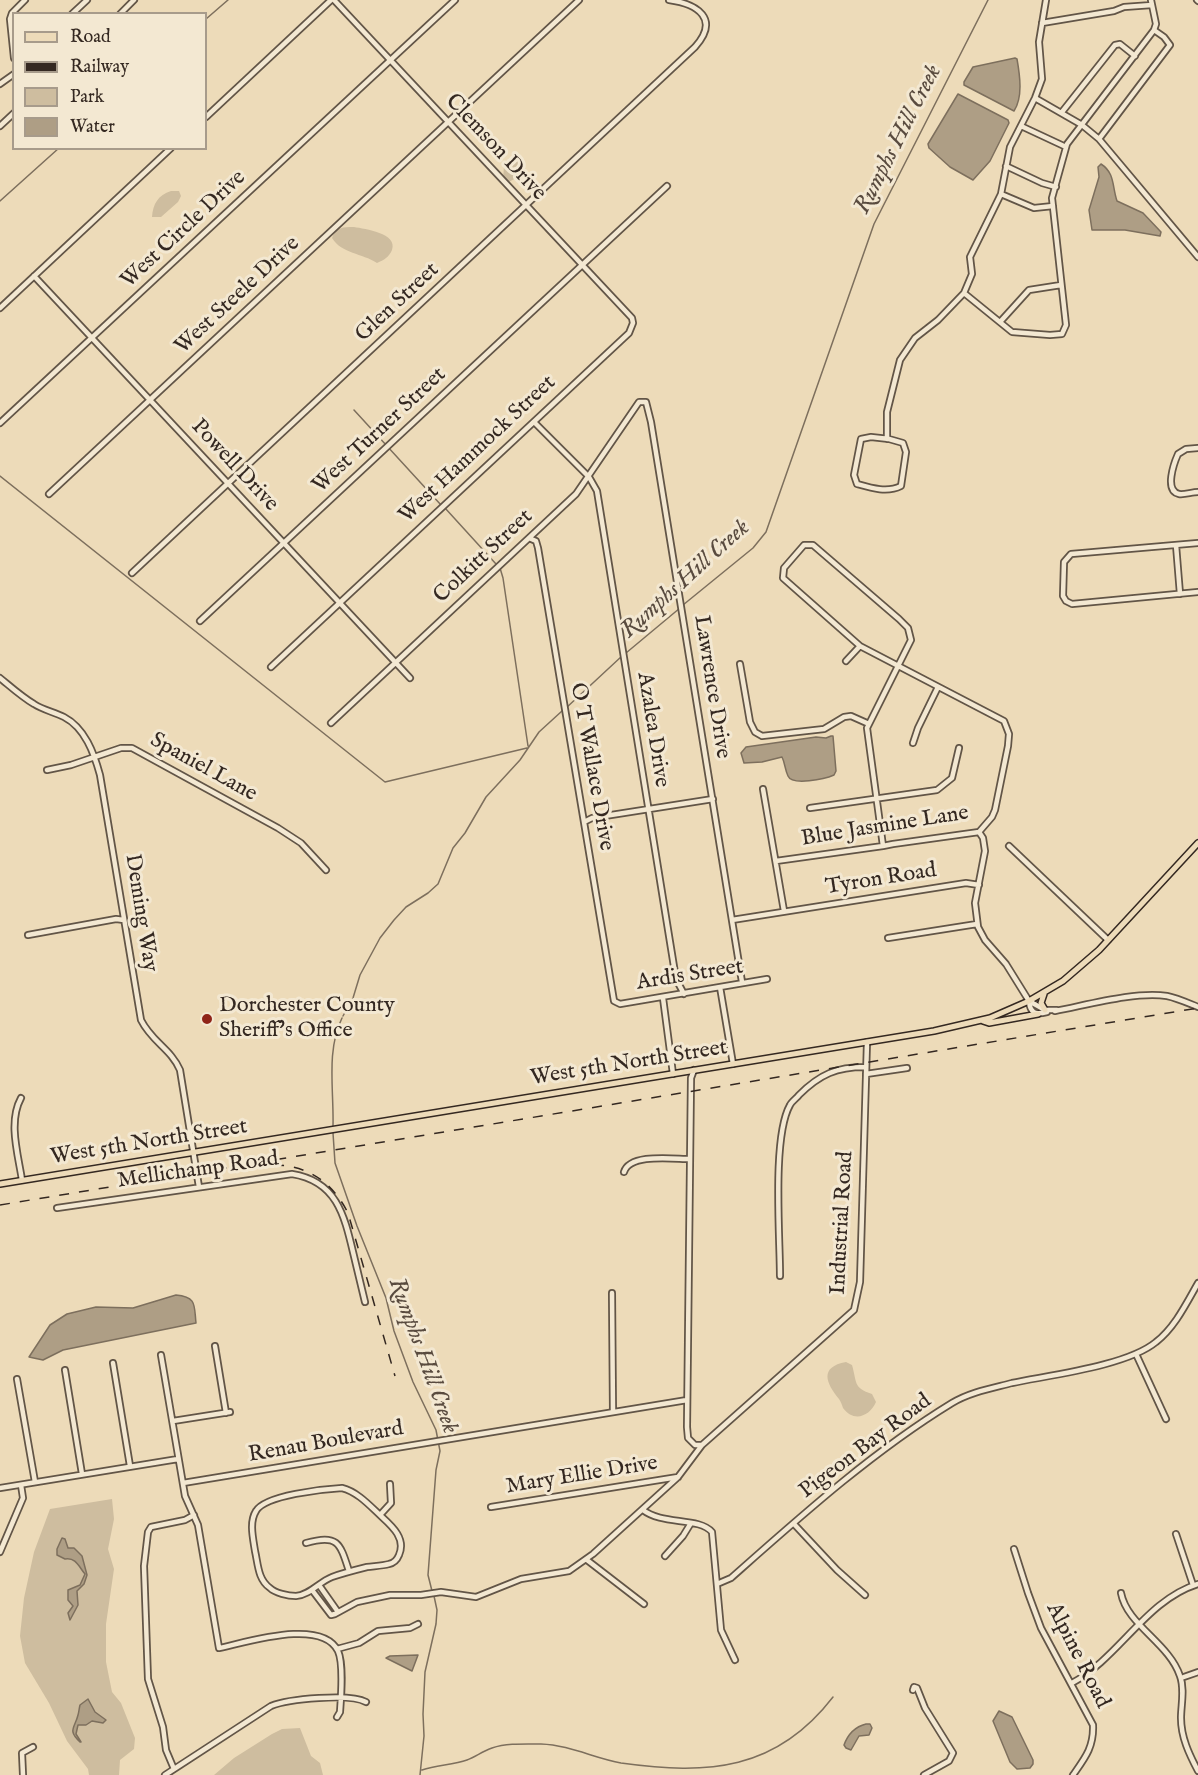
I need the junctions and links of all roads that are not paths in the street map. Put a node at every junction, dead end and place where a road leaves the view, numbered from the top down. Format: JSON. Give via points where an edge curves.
{"nodes":[{"id":1,"x":25,"y":0,"type":"edge"},
{"id":2,"x":87,"y":0,"type":"edge"},
{"id":3,"x":134,"y":0,"type":"edge"},
{"id":4,"x":333,"y":0,"type":"edge"},
{"id":5,"x":455,"y":0,"type":"edge"},
{"id":6,"x":579,"y":0,"type":"edge"},
{"id":7,"x":669,"y":0,"type":"edge"},
{"id":8,"x":1046,"y":0,"type":"edge"},
{"id":9,"x":1152,"y":2,"type":"edge"},
{"id":10,"x":13,"y":12,"type":"edge"},
{"id":11,"x":74,"y":12,"type":"edge"},
{"id":12,"x":122,"y":12,"type":"edge"},
{"id":13,"x":12,"y":13,"type":"edge"},
{"id":14,"x":1042,"y":22,"type":"junction"},
{"id":15,"x":1154,"y":30,"type":"junction"},
{"id":16,"x":12,"y":38,"type":"edge"},
{"id":17,"x":1135,"y":56,"type":"junction"},
{"id":18,"x":390,"y":60,"type":"junction"},
{"id":19,"x":1035,"y":98,"type":"junction"},
{"id":20,"x":1062,"y":112,"type":"junction"},
{"id":21,"x":12,"y":115,"type":"edge"},
{"id":22,"x":207,"y":116,"type":"edge"},
{"id":23,"x":448,"y":122,"type":"junction"},
{"id":24,"x":1082,"y":124,"type":"junction"},
{"id":25,"x":0,"y":126,"type":"edge"},
{"id":26,"x":1021,"y":126,"type":"junction"},
{"id":27,"x":1099,"y":139,"type":"junction"},
{"id":28,"x":1066,"y":147,"type":"junction"},
{"id":29,"x":169,"y":150,"type":"edge"},
{"id":30,"x":1006,"y":166,"type":"junction"},
{"id":31,"x":667,"y":186,"type":"dead end"},
{"id":32,"x":1056,"y":187,"type":"junction"},
{"id":33,"x":1001,"y":194,"type":"junction"},
{"id":34,"x":526,"y":206,"type":"junction"},
{"id":35,"x":1053,"y":206,"type":"junction"},
{"id":36,"x":1198,"y":257,"type":"edge"},
{"id":37,"x":582,"y":266,"type":"junction"},
{"id":38,"x":34,"y":276,"type":"junction"},
{"id":39,"x":1061,"y":285,"type":"junction"},
{"id":40,"x":964,"y":293,"type":"junction"},
{"id":41,"x":0,"y":308,"type":"edge"},
{"id":42,"x":632,"y":318,"type":"joint"},
{"id":43,"x":1000,"y":322,"type":"junction"},
{"id":44,"x":92,"y":338,"type":"junction"},
{"id":45,"x":150,"y":400,"type":"junction"},
{"id":46,"x":642,"y":400,"type":"joint"},
{"id":47,"x":534,"y":422,"type":"junction"},
{"id":48,"x":0,"y":423,"type":"edge"},
{"id":49,"x":887,"y":439,"type":"junction"},
{"id":50,"x":1198,"y":448,"type":"edge"},
{"id":51,"x":589,"y":477,"type":"junction"},
{"id":52,"x":228,"y":484,"type":"junction"},
{"id":53,"x":1198,"y":492,"type":"edge"},
{"id":54,"x":49,"y":494,"type":"dead end"},
{"id":55,"x":529,"y":538,"type":"junction"},
{"id":56,"x":283,"y":543,"type":"junction"},
{"id":57,"x":1198,"y":543,"type":"edge"},
{"id":58,"x":1176,"y":545,"type":"junction"},
{"id":59,"x":132,"y":573,"type":"dead end"},
{"id":60,"x":1198,"y":592,"type":"edge"},
{"id":61,"x":1180,"y":594,"type":"junction"},
{"id":62,"x":338,"y":603,"type":"junction"},
{"id":63,"x":200,"y":621,"type":"dead end"},
{"id":64,"x":860,"y":646,"type":"junction"},
{"id":65,"x":846,"y":661,"type":"dead end"},
{"id":66,"x":394,"y":662,"type":"junction"},
{"id":67,"x":740,"y":664,"type":"dead end"},
{"id":68,"x":898,"y":666,"type":"junction"},
{"id":69,"x":271,"y":668,"type":"dead end"},
{"id":70,"x":0,"y":678,"type":"edge"},
{"id":71,"x":410,"y":678,"type":"dead end"},
{"id":72,"x":939,"y":687,"type":"junction"},
{"id":73,"x":331,"y":723,"type":"dead end"},
{"id":74,"x":869,"y":724,"type":"junction"},
{"id":75,"x":913,"y":743,"type":"dead end"},
{"id":76,"x":959,"y":748,"type":"dead end"},
{"id":77,"x":95,"y":758,"type":"junction"},
{"id":78,"x":48,"y":770,"type":"dead end"},
{"id":79,"x":763,"y":789,"type":"dead end"},
{"id":80,"x":877,"y":798,"type":"junction"},
{"id":81,"x":713,"y":799,"type":"junction"},
{"id":82,"x":810,"y":808,"type":"dead end"},
{"id":83,"x":649,"y":809,"type":"junction"},
{"id":84,"x":584,"y":822,"type":"junction"},
{"id":85,"x":979,"y":832,"type":"junction"},
{"id":86,"x":1198,"y":843,"type":"edge"},
{"id":87,"x":883,"y":846,"type":"junction"},
{"id":88,"x":1010,"y":846,"type":"dead end"},
{"id":89,"x":776,"y":861,"type":"junction"},
{"id":90,"x":326,"y":870,"type":"dead end"},
{"id":91,"x":979,"y":885,"type":"junction"},
{"id":92,"x":786,"y":911,"type":"junction"},
{"id":93,"x":124,"y":920,"type":"junction"},
{"id":94,"x":732,"y":920,"type":"junction"},
{"id":95,"x":977,"y":924,"type":"junction"},
{"id":96,"x":28,"y":935,"type":"dead end"},
{"id":97,"x":888,"y":938,"type":"dead end"},
{"id":98,"x":1108,"y":940,"type":"junction"},
{"id":99,"x":767,"y":979,"type":"dead end"},
{"id":100,"x":742,"y":982,"type":"junction"},
{"id":101,"x":720,"y":987,"type":"junction"},
{"id":102,"x":1045,"y":993,"type":"junction"},
{"id":103,"x":684,"y":994,"type":"junction"},
{"id":104,"x":663,"y":998,"type":"junction"},
{"id":105,"x":1029,"y":1001,"type":"junction"},
{"id":106,"x":618,"y":1004,"type":"joint"},
{"id":107,"x":1198,"y":1007,"type":"edge"},
{"id":108,"x":1045,"y":1010,"type":"junction"},
{"id":109,"x":1057,"y":1010,"type":"junction"},
{"id":110,"x":1038,"y":1014,"type":"junction"},
{"id":111,"x":981,"y":1021,"type":"junction"},
{"id":112,"x":867,"y":1042,"type":"junction"},
{"id":113,"x":733,"y":1064,"type":"junction"},
{"id":114,"x":865,"y":1067,"type":"junction"},
{"id":115,"x":907,"y":1068,"type":"dead end"},
{"id":116,"x":694,"y":1070,"type":"junction"},
{"id":117,"x":673,"y":1074,"type":"junction"},
{"id":118,"x":866,"y":1074,"type":"junction"},
{"id":119,"x":21,"y":1098,"type":"dead end"},
{"id":120,"x":194,"y":1152,"type":"junction"},
{"id":121,"x":690,"y":1159,"type":"junction"},
{"id":122,"x":624,"y":1172,"type":"dead end"},
{"id":123,"x":22,"y":1180,"type":"junction"},
{"id":124,"x":0,"y":1184,"type":"edge"},
{"id":125,"x":199,"y":1187,"type":"junction"},
{"id":126,"x":57,"y":1208,"type":"dead end"},
{"id":127,"x":780,"y":1275,"type":"dead end"},
{"id":128,"x":1198,"y":1283,"type":"edge"},
{"id":129,"x":612,"y":1293,"type":"dead end"},
{"id":130,"x":365,"y":1302,"type":"dead end"},
{"id":131,"x":215,"y":1346,"type":"dead end"},
{"id":132,"x":1136,"y":1354,"type":"junction"},
{"id":133,"x":161,"y":1355,"type":"dead end"},
{"id":134,"x":112,"y":1363,"type":"dead end"},
{"id":135,"x":65,"y":1370,"type":"dead end"},
{"id":136,"x":17,"y":1379,"type":"dead end"},
{"id":137,"x":687,"y":1400,"type":"junction"},
{"id":138,"x":613,"y":1412,"type":"junction"},
{"id":139,"x":1166,"y":1419,"type":"dead end"},
{"id":140,"x":173,"y":1422,"type":"junction"},
{"id":141,"x":702,"y":1445,"type":"junction"},
{"id":142,"x":178,"y":1459,"type":"junction"},
{"id":143,"x":130,"y":1466,"type":"junction"},
{"id":144,"x":82,"y":1474,"type":"junction"},
{"id":145,"x":678,"y":1477,"type":"junction"},
{"id":146,"x":35,"y":1482,"type":"junction"},
{"id":147,"x":183,"y":1483,"type":"junction"},
{"id":148,"x":390,"y":1484,"type":"dead end"},
{"id":149,"x":21,"y":1485,"type":"junction"},
{"id":150,"x":0,"y":1488,"type":"edge"},
{"id":151,"x":491,"y":1508,"type":"dead end"},
{"id":152,"x":643,"y":1510,"type":"junction"},
{"id":153,"x":194,"y":1515,"type":"junction"},
{"id":154,"x":380,"y":1515,"type":"junction"},
{"id":155,"x":691,"y":1523,"type":"junction"},
{"id":156,"x":794,"y":1524,"type":"junction"},
{"id":157,"x":1176,"y":1534,"type":"dead end"},
{"id":158,"x":306,"y":1543,"type":"dead end"},
{"id":159,"x":1014,"y":1549,"type":"dead end"},
{"id":160,"x":0,"y":1552,"type":"edge"},
{"id":161,"x":665,"y":1556,"type":"dead end"},
{"id":162,"x":586,"y":1560,"type":"junction"},
{"id":163,"x":349,"y":1571,"type":"junction"},
{"id":164,"x":717,"y":1584,"type":"junction"},
{"id":165,"x":319,"y":1585,"type":"junction"},
{"id":166,"x":1196,"y":1585,"type":"edge"},
{"id":167,"x":312,"y":1590,"type":"junction"},
{"id":168,"x":1121,"y":1593,"type":"dead end"},
{"id":169,"x":865,"y":1595,"type":"dead end"},
{"id":170,"x":644,"y":1604,"type":"dead end"},
{"id":171,"x":338,"y":1612,"type":"junction"},
{"id":172,"x":418,"y":1624,"type":"dead end"},
{"id":173,"x":1140,"y":1625,"type":"junction"},
{"id":174,"x":337,"y":1649,"type":"junction"},
{"id":175,"x":735,"y":1660,"type":"dead end"},
{"id":176,"x":1198,"y":1672,"type":"edge"},
{"id":177,"x":1181,"y":1678,"type":"junction"},
{"id":178,"x":1071,"y":1683,"type":"junction"},
{"id":179,"x":913,"y":1690,"type":"dead end"},
{"id":180,"x":340,"y":1699,"type":"junction"},
{"id":181,"x":366,"y":1702,"type":"dead end"},
{"id":182,"x":337,"y":1717,"type":"dead end"},
{"id":183,"x":33,"y":1747,"type":"dead end"},
{"id":184,"x":174,"y":1769,"type":"junction"},
{"id":185,"x":1198,"y":1771,"type":"edge"},
{"id":186,"x":23,"y":1775,"type":"edge"},
{"id":187,"x":165,"y":1775,"type":"edge"},
{"id":188,"x":924,"y":1775,"type":"edge"},
{"id":189,"x":1073,"y":1775,"type":"edge"}],
"edges":[{"from":1,"to":10,"type":"street"},
{"from":2,"to":11,"type":"street"},
{"from":3,"to":12,"type":"street"},
{"from":4,"to":18,"type":"street","name":"Clemson Drive"},
{"from":4,"to":22,"type":"street"},
{"from":5,"to":18,"type":"street","name":"West Circle Drive"},
{"from":6,"to":23,"type":"street","name":"West Steele Drive"},
{"from":7,"to":34,"type":"street","name":"Glen Street","via":[[692,6],[705,18],[704,35],[687,56]]},
{"from":8,"to":14,"type":"street"},
{"from":9,"to":14,"type":"street"},
{"from":9,"to":15,"type":"street"},
{"from":13,"to":16,"type":"street"},
{"from":14,"to":19,"type":"street","via":[[1042,79]]},
{"from":15,"to":17,"type":"street"},
{"from":15,"to":27,"type":"street","via":[[1170,45]]},
{"from":17,"to":20,"type":"street","via":[[1120,44],[1115,45]]},
{"from":17,"to":24,"type":"street"},
{"from":18,"to":23,"type":"street","name":"Clemson Drive"},
{"from":18,"to":44,"type":"street","name":"West Circle Drive"},
{"from":19,"to":20,"type":"street"},
{"from":19,"to":26,"type":"street"},
{"from":20,"to":24,"type":"street"},
{"from":21,"to":25,"type":"street"},
{"from":23,"to":34,"type":"street","name":"Clemson Drive"},
{"from":23,"to":45,"type":"street","name":"West Steele Drive"},
{"from":24,"to":27,"type":"street"},
{"from":24,"to":28,"type":"street"},
{"from":26,"to":28,"type":"street"},
{"from":26,"to":30,"type":"street"},
{"from":27,"to":36,"type":"street"},
{"from":28,"to":32,"type":"street"},
{"from":29,"to":38,"type":"street"},
{"from":30,"to":32,"type":"street"},
{"from":30,"to":33,"type":"street"},
{"from":31,"to":37,"type":"street","name":"West Turner Street"},
{"from":32,"to":35,"type":"street"},
{"from":33,"to":35,"type":"street","via":[[1034,208]]},
{"from":33,"to":40,"type":"street","via":[[970,257],[972,274]]},
{"from":34,"to":37,"type":"street","name":"Clemson Drive"},
{"from":34,"to":52,"type":"street","name":"Glen Street"},
{"from":35,"to":39,"type":"street"},
{"from":37,"to":42,"type":"street","name":"Clemson Drive"},
{"from":37,"to":56,"type":"street","name":"West Turner Street"},
{"from":38,"to":41,"type":"street"},
{"from":38,"to":44,"type":"street","name":"Powell Drive"},
{"from":39,"to":43,"type":"street","via":[[1029,290]]},
{"from":39,"to":43,"type":"street","via":[[1066,325],[1062,334],[1012,332]]},
{"from":40,"to":43,"type":"street"},
{"from":40,"to":49,"type":"street","via":[[915,338],[900,360],[888,412]]},
{"from":42,"to":47,"type":"street","name":"West Hammock Street","via":[[629,333]]},
{"from":44,"to":45,"type":"street","name":"Powell Drive"},
{"from":44,"to":48,"type":"street","name":"West Circle Drive"},
{"from":45,"to":52,"type":"street","name":"Powell Drive"},
{"from":45,"to":54,"type":"street","name":"West Steele Drive"},
{"from":46,"to":51,"type":"street","name":"Colkitt Street"},
{"from":46,"to":81,"type":"street","name":"Lawrence Drive","via":[[648,403]]},
{"from":47,"to":51,"type":"street","name":"Azalea Drive"},
{"from":47,"to":62,"type":"street","name":"West Hammock Street"},
{"from":49,"to":49,"type":"street","via":[[861,438],[854,475],[857,484],[893,490],[901,486],[906,453],[903,443]]},
{"from":50,"to":53,"type":"street","via":[[1178,454],[1171,486],[1179,494]]},
{"from":51,"to":55,"type":"street","name":"Colkitt Street"},
{"from":51,"to":83,"type":"street","name":"Azalea Drive","via":[[598,496]]},
{"from":52,"to":56,"type":"street","name":"Powell Drive"},
{"from":52,"to":59,"type":"street","name":"Glen Street"},
{"from":55,"to":66,"type":"street","name":"Colkitt Street"},
{"from":55,"to":84,"type":"street","name":"O T Wallace Drive","via":[[536,541],[538,548]]},
{"from":56,"to":62,"type":"street","name":"Powell Drive"},
{"from":56,"to":63,"type":"street","name":"West Turner Street"},
{"from":57,"to":58,"type":"street"},
{"from":58,"to":61,"type":"street"},
{"from":58,"to":61,"type":"street","via":[[1071,554],[1064,562],[1063,596],[1072,604]]},
{"from":60,"to":61,"type":"street"},
{"from":62,"to":66,"type":"street","name":"Powell Drive"},
{"from":62,"to":69,"type":"street","name":"West Hammock Street"},
{"from":64,"to":65,"type":"street"},
{"from":64,"to":68,"type":"street","name":"Blue Jasmine Lane"},
{"from":64,"to":68,"type":"street","name":"Blue Jasmine Lane","via":[[783,578],[784,568],[804,546],[813,545],[908,628],[910,640]]},
{"from":66,"to":71,"type":"street","name":"Powell Drive"},
{"from":66,"to":73,"type":"street","name":"Colkitt Street"},
{"from":67,"to":74,"type":"street","via":[[750,722],[762,736],[824,729],[851,716]]},
{"from":68,"to":72,"type":"street","name":"Blue Jasmine Lane"},
{"from":68,"to":74,"type":"street"},
{"from":70,"to":77,"type":"street","name":"Deming Way","via":[[32,703],[72,723],[84,735]]},
{"from":72,"to":75,"type":"street"},
{"from":72,"to":85,"type":"street","name":"Blue Jasmine Lane","via":[[1010,725],[995,810]]},
{"from":74,"to":80,"type":"street"},
{"from":76,"to":80,"type":"street","via":[[952,778],[942,788]]},
{"from":77,"to":78,"type":"street","name":"Spaniel Lane"},
{"from":77,"to":90,"type":"street","name":"Spaniel Lane","via":[[132,748],[281,830],[301,843]]},
{"from":77,"to":93,"type":"street","name":"Deming Way"},
{"from":79,"to":89,"type":"street"},
{"from":80,"to":82,"type":"street"},
{"from":80,"to":87,"type":"street"},
{"from":81,"to":83,"type":"street"},
{"from":81,"to":94,"type":"street","name":"Lawrence Drive"},
{"from":83,"to":84,"type":"street"},
{"from":83,"to":103,"type":"street","name":"Azalea Drive","via":[[676,979]]},
{"from":84,"to":106,"type":"street","name":"O T Wallace Drive","via":[[611,992]]},
{"from":85,"to":87,"type":"street","name":"Blue Jasmine Lane"},
{"from":85,"to":91,"type":"street","via":[[985,851]]},
{"from":86,"to":98,"type":"main road","name":"West 5th North Street"},
{"from":87,"to":89,"type":"street","name":"Blue Jasmine Lane"},
{"from":88,"to":98,"type":"street"},
{"from":89,"to":92,"type":"street"},
{"from":91,"to":92,"type":"street","name":"Tyron Road","via":[[966,883]]},
{"from":91,"to":95,"type":"street","via":[[975,903]]},
{"from":92,"to":94,"type":"street","name":"Tyron Road"},
{"from":93,"to":96,"type":"street"},
{"from":93,"to":120,"type":"street","name":"Deming Way","via":[[141,1020],[147,1032],[171,1054],[180,1071]]},
{"from":94,"to":100,"type":"street","name":"Lawrence Drive"},
{"from":95,"to":97,"type":"street"},
{"from":95,"to":105,"type":"street"},
{"from":98,"to":102,"type":"main road","name":"West 5th North Street"},
{"from":99,"to":100,"type":"street","name":"Ardis Street"},
{"from":100,"to":101,"type":"street","name":"Ardis Street"},
{"from":101,"to":103,"type":"street","name":"Ardis Street"},
{"from":101,"to":113,"type":"street"},
{"from":102,"to":105,"type":"main road","name":"West 5th North Street"},
{"from":102,"to":108,"type":"main road","via":[[1041,1001]]},
{"from":103,"to":104,"type":"street","name":"Ardis Street"},
{"from":104,"to":106,"type":"street","name":"Ardis Street"},
{"from":104,"to":117,"type":"street"},
{"from":105,"to":108,"type":"street"},
{"from":105,"to":110,"type":"street","via":[[1031,1010]]},
{"from":105,"to":111,"type":"main road","name":"West 5th North Street"},
{"from":107,"to":109,"type":"street","via":[[1158,995]]},
{"from":108,"to":109,"type":"street"},
{"from":109,"to":110,"type":"street"},
{"from":110,"to":111,"type":"main road"},
{"from":111,"to":112,"type":"main road","name":"West 5th North Street"},
{"from":112,"to":113,"type":"main road","name":"West 5th North Street"},
{"from":112,"to":114,"type":"street","name":"Industrial Road"},
{"from":113,"to":116,"type":"main road","name":"West 5th North Street"},
{"from":114,"to":118,"type":"street","name":"Industrial Road"},
{"from":114,"to":127,"type":"street","via":[[827,1073],[790,1104],[781,1133]]},
{"from":115,"to":118,"type":"street"},
{"from":116,"to":117,"type":"main road","name":"West 5th North Street"},
{"from":116,"to":121,"type":"street"},
{"from":117,"to":120,"type":"main road","name":"West 5th North Street"},
{"from":118,"to":141,"type":"street","name":"Industrial Road","via":[[860,1282],[854,1310]]},
{"from":119,"to":123,"type":"street","via":[[14,1114]]},
{"from":120,"to":123,"type":"main road","name":"West 5th North Street"},
{"from":120,"to":125,"type":"street","name":"Deming Way"},
{"from":121,"to":122,"type":"street","via":[[639,1160],[629,1164]]},
{"from":121,"to":137,"type":"street"},
{"from":123,"to":124,"type":"main road","name":"West 5th North Street"},
{"from":125,"to":126,"type":"street","name":"Mellichamp Road"},
{"from":125,"to":130,"type":"street","name":"Mellichamp Road","via":[[292,1174],[308,1176],[334,1197],[342,1211]]},
{"from":128,"to":132,"type":"street","name":"Pigeon Bay Road","via":[[1167,1331]]},
{"from":129,"to":138,"type":"street"},
{"from":131,"to":140,"type":"street","via":[[228,1412]]},
{"from":132,"to":139,"type":"street"},
{"from":132,"to":156,"type":"street","name":"Pigeon Bay Road","via":[[990,1388],[954,1401],[875,1456]]},
{"from":133,"to":140,"type":"street"},
{"from":134,"to":143,"type":"street"},
{"from":135,"to":144,"type":"street"},
{"from":136,"to":146,"type":"street"},
{"from":137,"to":138,"type":"street","name":"Renau Boulevard"},
{"from":137,"to":141,"type":"street","via":[[688,1438],[694,1445]]},
{"from":138,"to":147,"type":"street","name":"Renau Boulevard"},
{"from":140,"to":142,"type":"street"},
{"from":141,"to":145,"type":"street","name":"Industrial Road"},
{"from":142,"to":143,"type":"street"},
{"from":142,"to":147,"type":"street"},
{"from":143,"to":144,"type":"street"},
{"from":144,"to":146,"type":"street"},
{"from":145,"to":151,"type":"street","name":"Mary Ellie Drive"},
{"from":145,"to":152,"type":"street","name":"Industrial Road"},
{"from":146,"to":149,"type":"street"},
{"from":147,"to":153,"type":"street"},
{"from":148,"to":154,"type":"street","via":[[392,1503]]},
{"from":149,"to":150,"type":"street"},
{"from":149,"to":160,"type":"street","via":[[23,1498]]},
{"from":152,"to":155,"type":"street","via":[[656,1517]]},
{"from":152,"to":162,"type":"street","name":"Industrial Road"},
{"from":153,"to":174,"type":"street","via":[[219,1648],[301,1633],[325,1638]]},
{"from":153,"to":184,"type":"street","via":[[151,1527],[144,1566],[148,1679]]},
{"from":154,"to":163,"type":"street","via":[[398,1533],[401,1550],[397,1560]]},
{"from":154,"to":167,"type":"street","via":[[342,1488],[273,1499],[256,1509],[252,1532],[261,1578],[270,1588],[286,1595]]},
{"from":155,"to":161,"type":"street"},
{"from":155,"to":164,"type":"street","via":[[712,1532]]},
{"from":156,"to":164,"type":"street","name":"Pigeon Bay Road","via":[[731,1578]]},
{"from":156,"to":169,"type":"street"},
{"from":157,"to":166,"type":"street"},
{"from":158,"to":163,"type":"street","via":[[322,1538],[336,1541]]},
{"from":159,"to":178,"type":"street","name":"Alpine Road","via":[[1038,1621]]},
{"from":162,"to":170,"type":"street"},
{"from":162,"to":171,"type":"street","name":"Industrial Road","via":[[569,1570],[520,1579],[476,1597],[441,1592],[390,1595],[357,1602]]},
{"from":163,"to":165,"type":"street"},
{"from":164,"to":175,"type":"street","via":[[721,1630]]},
{"from":165,"to":167,"type":"street"},
{"from":165,"to":171,"type":"street"},
{"from":166,"to":173,"type":"street","via":[[1167,1600]]},
{"from":167,"to":171,"type":"street","via":[[329,1614]]},
{"from":168,"to":173,"type":"street","via":[[1126,1608]]},
{"from":172,"to":174,"type":"street","via":[[378,1631],[359,1643]]},
{"from":173,"to":177,"type":"street","via":[[1161,1645]]},
{"from":173,"to":178,"type":"street","via":[[1093,1671]]},
{"from":174,"to":180,"type":"street"},
{"from":176,"to":177,"type":"street"},
{"from":177,"to":185,"type":"street","via":[[1181,1721],[1188,1751]]},
{"from":178,"to":189,"type":"street","name":"Alpine Road","via":[[1093,1725],[1090,1750]]},
{"from":179,"to":188,"type":"street","via":[[917,1688],[953,1756]]},
{"from":180,"to":181,"type":"street"},
{"from":180,"to":182,"type":"street"},
{"from":180,"to":184,"type":"street","via":[[291,1700],[271,1706]]},
{"from":183,"to":186,"type":"street","via":[[22,1753]]},
{"from":184,"to":187,"type":"street"}]}
